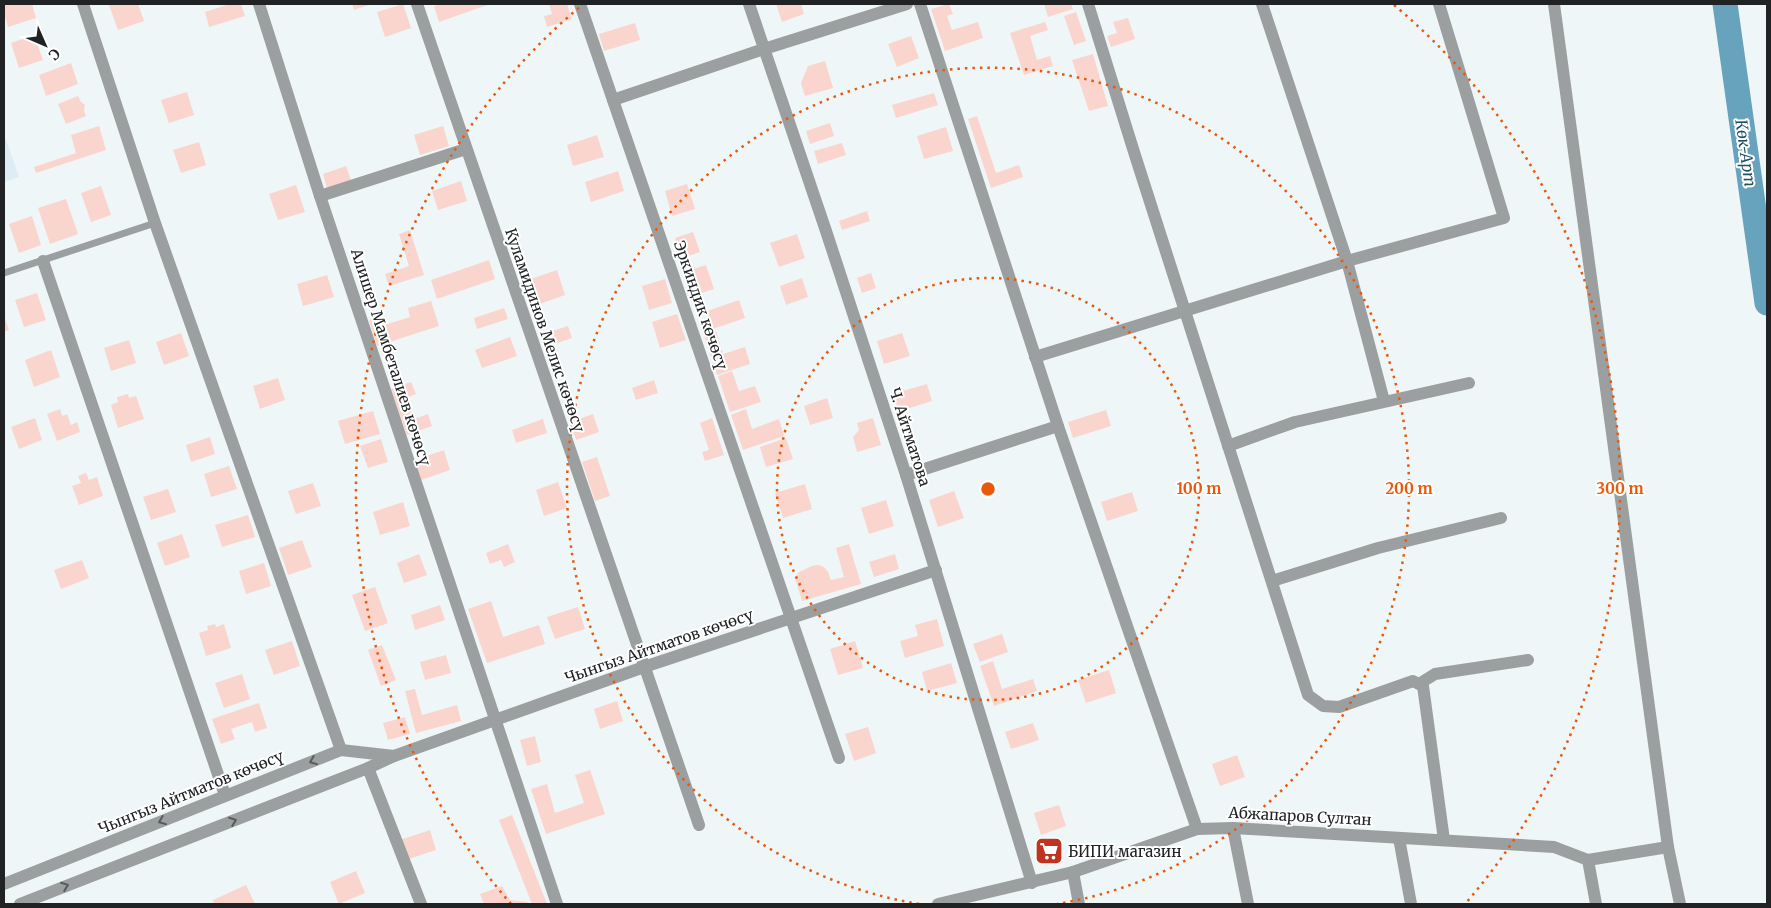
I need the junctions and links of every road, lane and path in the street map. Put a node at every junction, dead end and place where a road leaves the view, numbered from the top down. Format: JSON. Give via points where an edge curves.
{"nodes":[{"id":1,"x":83,"y":4,"type":"edge"},
{"id":2,"x":260,"y":4,"type":"edge"},
{"id":3,"x":417,"y":4,"type":"edge"},
{"id":4,"x":580,"y":4,"type":"edge"},
{"id":5,"x":749,"y":4,"type":"edge"},
{"id":6,"x":907,"y":4,"type":"edge"},
{"id":7,"x":920,"y":4,"type":"edge"},
{"id":8,"x":1088,"y":4,"type":"edge"},
{"id":9,"x":1262,"y":4,"type":"edge"},
{"id":10,"x":1439,"y":4,"type":"edge"},
{"id":11,"x":1554,"y":4,"type":"edge"},
{"id":12,"x":764,"y":48,"type":"junction"},
{"id":13,"x":612,"y":100,"type":"junction"},
{"id":14,"x":466,"y":149,"type":"junction"},
{"id":15,"x":320,"y":196,"type":"junction"},
{"id":16,"x":155,"y":223,"type":"junction"},
{"id":17,"x":42,"y":261,"type":"junction"},
{"id":18,"x":1348,"y":261,"type":"junction"},
{"id":19,"x":4,"y":273,"type":"edge"},
{"id":20,"x":1185,"y":311,"type":"junction"},
{"id":21,"x":1035,"y":356,"type":"junction"},
{"id":22,"x":1469,"y":383,"type":"dead end"},
{"id":23,"x":1384,"y":401,"type":"junction"},
{"id":24,"x":1058,"y":426,"type":"junction"},
{"id":25,"x":1228,"y":446,"type":"junction"},
{"id":26,"x":906,"y":475,"type":"junction"},
{"id":27,"x":1501,"y":518,"type":"dead end"},
{"id":28,"x":936,"y":570,"type":"junction"},
{"id":29,"x":1272,"y":581,"type":"junction"},
{"id":30,"x":792,"y":617,"type":"junction"},
{"id":31,"x":1528,"y":660,"type":"dead end"},
{"id":32,"x":644,"y":667,"type":"junction"},
{"id":33,"x":1419,"y":684,"type":"junction"},
{"id":34,"x":495,"y":720,"type":"junction"},
{"id":35,"x":341,"y":750,"type":"junction"},
{"id":36,"x":394,"y":756,"type":"junction"},
{"id":37,"x":839,"y":758,"type":"dead end"},
{"id":38,"x":368,"y":768,"type":"junction"},
{"id":39,"x":225,"y":795,"type":"junction"},
{"id":40,"x":698,"y":825,"type":"dead end"},
{"id":41,"x":1197,"y":828,"type":"junction"},
{"id":42,"x":1233,"y":828,"type":"junction"},
{"id":43,"x":1399,"y":838,"type":"junction"},
{"id":44,"x":1444,"y":840,"type":"junction"},
{"id":45,"x":1668,"y":847,"type":"junction"},
{"id":46,"x":1588,"y":860,"type":"junction"},
{"id":47,"x":1073,"y":872,"type":"junction"},
{"id":48,"x":1032,"y":883,"type":"junction"},
{"id":49,"x":4,"y":884,"type":"edge"},
{"id":50,"x":20,"y":904,"type":"edge"},
{"id":51,"x":421,"y":904,"type":"edge"},
{"id":52,"x":557,"y":904,"type":"edge"},
{"id":53,"x":938,"y":904,"type":"edge"},
{"id":54,"x":1079,"y":904,"type":"edge"},
{"id":55,"x":1248,"y":904,"type":"edge"},
{"id":56,"x":1411,"y":904,"type":"edge"},
{"id":57,"x":1596,"y":904,"type":"edge"},
{"id":58,"x":1680,"y":904,"type":"edge"}],
"edges":[{"from":1,"to":16,"type":"street"},
{"from":2,"to":15,"type":"street","name":"Алишер Мамбеталиев көчөсү"},
{"from":3,"to":14,"type":"street","name":"Куламидинов Мелис көчөсү"},
{"from":4,"to":13,"type":"street","name":"Эркиндик көчөсү"},
{"from":5,"to":12,"type":"street","name":"Ч. Айтматова"},
{"from":6,"to":12,"type":"street"},
{"from":7,"to":21,"type":"street"},
{"from":8,"to":20,"type":"street"},
{"from":9,"to":18,"type":"street"},
{"from":10,"to":18,"type":"street","via":[[1504,218]]},
{"from":11,"to":45,"type":"street"},
{"from":12,"to":13,"type":"street"},
{"from":12,"to":26,"type":"street","name":"Ч. Айтматова"},
{"from":13,"to":30,"type":"street","name":"Эркиндик көчөсү"},
{"from":14,"to":15,"type":"street"},
{"from":14,"to":32,"type":"street","name":"Куламидинов Мелис көчөсү"},
{"from":15,"to":34,"type":"street","name":"Алишер Мамбеталиев көчөсү"},
{"from":16,"to":17,"type":"lane"},
{"from":16,"to":35,"type":"street"},
{"from":17,"to":19,"type":"lane"},
{"from":17,"to":39,"type":"street"},
{"from":18,"to":20,"type":"street"},
{"from":18,"to":23,"type":"street"},
{"from":20,"to":21,"type":"street"},
{"from":20,"to":25,"type":"street"},
{"from":21,"to":24,"type":"street"},
{"from":22,"to":23,"type":"street"},
{"from":23,"to":25,"type":"street","via":[[1295,422]]},
{"from":24,"to":26,"type":"street"},
{"from":24,"to":41,"type":"street"},
{"from":25,"to":29,"type":"street"},
{"from":26,"to":28,"type":"street","name":"Ч. Айтматова"},
{"from":27,"to":29,"type":"street","via":[[1378,548]]},
{"from":28,"to":30,"type":"street","name":"Чынгыз Айтматов көчөсү"},
{"from":28,"to":48,"type":"street","name":"Ч. Айтматова"},
{"from":29,"to":33,"type":"street","via":[[1308,695],[1323,706],[1339,707],[1413,681]]},
{"from":30,"to":32,"type":"street","name":"Чынгыз Айтматов көчөсү"},
{"from":30,"to":37,"type":"street","name":"Эркиндик көчөсү"},
{"from":31,"to":33,"type":"street","via":[[1435,674]]},
{"from":32,"to":34,"type":"street","name":"Чынгыз Айтматов көчөсү"},
{"from":32,"to":40,"type":"street","name":"Куламидинов Мелис көчөсү"},
{"from":33,"to":44,"type":"street","via":[[1423,686]]},
{"from":34,"to":36,"type":"street","name":"Чынгыз Айтматов көчөсү"},
{"from":34,"to":52,"type":"street","name":"Алишер Мамбеталиев көчөсү"},
{"from":35,"to":36,"type":"street","name":"Чынгыз Айтматов көчөсү"},
{"from":35,"to":39,"type":"street","name":"Чынгыз Айтматов көчөсү","one_way":true},
{"from":36,"to":38,"type":"street","name":"Чынгыз Айтматов көчөсү"},
{"from":50,"to":38,"type":"street","name":"Чынгыз Айтматов көчөсү","one_way":true},
{"from":38,"to":51,"type":"street"},
{"from":39,"to":49,"type":"street","name":"Чынгыз Айтматов көчөсү","one_way":true},
{"from":41,"to":42,"type":"street","name":"Абжапаров Султан"},
{"from":41,"to":47,"type":"street","name":"Абжапаров Султан"},
{"from":42,"to":43,"type":"street","name":"Абжапаров Султан"},
{"from":42,"to":55,"type":"street"},
{"from":43,"to":44,"type":"street","name":"Абжапаров Султан"},
{"from":43,"to":56,"type":"street"},
{"from":44,"to":46,"type":"street","name":"Абжапаров Султан","via":[[1554,847]]},
{"from":45,"to":46,"type":"street"},
{"from":45,"to":58,"type":"street"},
{"from":46,"to":57,"type":"street"},
{"from":47,"to":48,"type":"street","name":"Абжапаров Султан"},
{"from":47,"to":54,"type":"street"},
{"from":48,"to":53,"type":"street","name":"Абжапаров Султан"}]}
